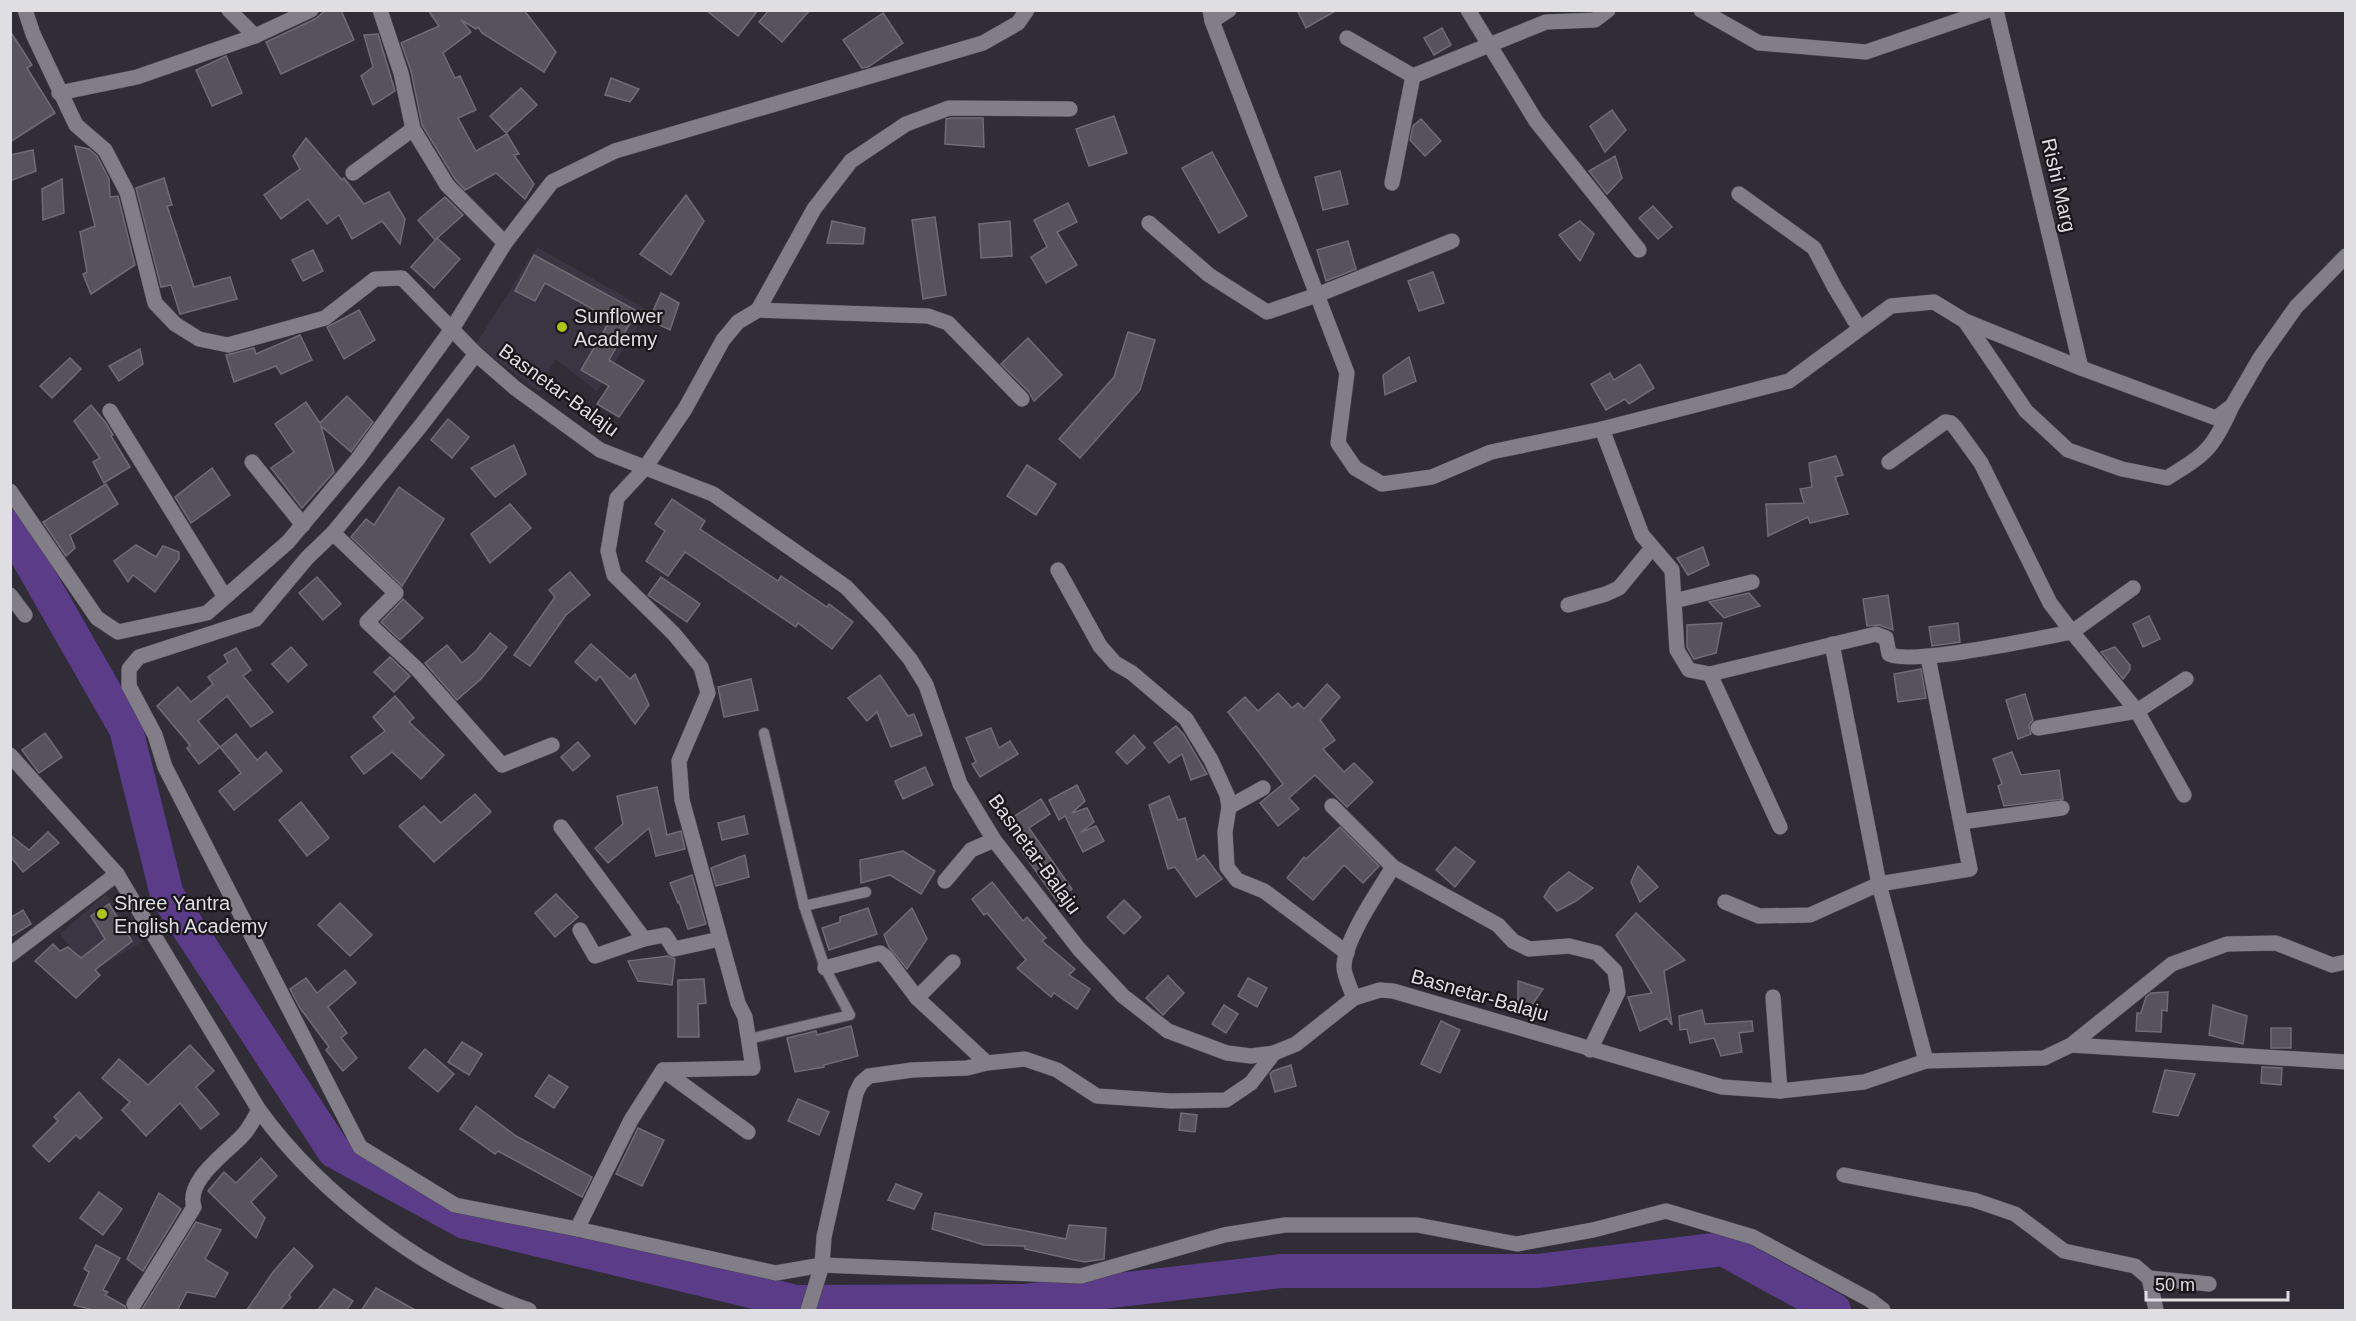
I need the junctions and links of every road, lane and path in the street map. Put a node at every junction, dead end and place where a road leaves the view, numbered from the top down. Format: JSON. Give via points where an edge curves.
{"nodes":[{"id":1,"x":25,"y":10,"type":"edge"},
{"id":2,"x":229,"y":10,"type":"edge"},
{"id":3,"x":311,"y":10,"type":"edge"},
{"id":4,"x":380,"y":10,"type":"edge"},
{"id":5,"x":1027,"y":10,"type":"edge"},
{"id":6,"x":1229,"y":10,"type":"edge"},
{"id":7,"x":1468,"y":10,"type":"edge"},
{"id":8,"x":1608,"y":10,"type":"edge"},
{"id":9,"x":1701,"y":10,"type":"edge"},
{"id":10,"x":1989,"y":10,"type":"edge"},
{"id":11,"x":1996,"y":10,"type":"edge"},
{"id":12,"x":1211,"y":16,"type":"edge"},
{"id":13,"x":255,"y":36,"type":"junction"},
{"id":14,"x":1347,"y":38,"type":"dead end"},
{"id":15,"x":1489,"y":46,"type":"junction"},
{"id":16,"x":1413,"y":76,"type":"junction"},
{"id":17,"x":59,"y":93,"type":"junction"},
{"id":18,"x":1070,"y":109,"type":"dead end"},
{"id":19,"x":413,"y":129,"type":"junction"},
{"id":20,"x":353,"y":173,"type":"dead end"},
{"id":21,"x":1392,"y":183,"type":"dead end"},
{"id":22,"x":1739,"y":194,"type":"dead end"},
{"id":23,"x":1149,"y":223,"type":"dead end"},
{"id":24,"x":1452,"y":241,"type":"dead end"},
{"id":25,"x":505,"y":243,"type":"junction"},
{"id":26,"x":1639,"y":250,"type":"dead end"},
{"id":27,"x":2346,"y":256,"type":"edge"},
{"id":28,"x":1317,"y":295,"type":"junction"},
{"id":29,"x":758,"y":310,"type":"junction"},
{"id":30,"x":1965,"y":321,"type":"junction"},
{"id":31,"x":1859,"y":328,"type":"junction"},
{"id":32,"x":452,"y":329,"type":"junction"},
{"id":33,"x":476,"y":354,"type":"junction"},
{"id":34,"x":2081,"y":369,"type":"junction"},
{"id":35,"x":1022,"y":399,"type":"dead end"},
{"id":36,"x":2232,"y":406,"type":"junction"},
{"id":37,"x":110,"y":411,"type":"dead end"},
{"id":38,"x":1602,"y":429,"type":"junction"},
{"id":39,"x":252,"y":462,"type":"dead end"},
{"id":40,"x":1889,"y":462,"type":"dead end"},
{"id":41,"x":645,"y":468,"type":"junction"},
{"id":42,"x":10,"y":491,"type":"edge"},
{"id":43,"x":303,"y":525,"type":"junction"},
{"id":44,"x":333,"y":533,"type":"junction"},
{"id":45,"x":288,"y":542,"type":"junction"},
{"id":46,"x":1652,"y":548,"type":"junction"},
{"id":47,"x":307,"y":558,"type":"junction"},
{"id":48,"x":1058,"y":570,"type":"dead end"},
{"id":49,"x":1752,"y":582,"type":"dead end"},
{"id":50,"x":2133,"y":588,"type":"dead end"},
{"id":51,"x":10,"y":595,"type":"edge"},
{"id":52,"x":225,"y":597,"type":"junction"},
{"id":53,"x":1674,"y":601,"type":"junction"},
{"id":54,"x":1568,"y":605,"type":"dead end"},
{"id":55,"x":25,"y":615,"type":"dead end"},
{"id":56,"x":2072,"y":632,"type":"junction"},
{"id":57,"x":1832,"y":644,"type":"junction"},
{"id":58,"x":1928,"y":657,"type":"junction"},
{"id":59,"x":1710,"y":674,"type":"junction"},
{"id":60,"x":2186,"y":679,"type":"dead end"},
{"id":61,"x":2137,"y":711,"type":"junction"},
{"id":62,"x":2038,"y":728,"type":"dead end"},
{"id":63,"x":764,"y":733,"type":"dead end"},
{"id":64,"x":552,"y":745,"type":"dead end"},
{"id":65,"x":10,"y":755,"type":"edge"},
{"id":66,"x":1263,"y":788,"type":"dead end"},
{"id":67,"x":2184,"y":795,"type":"dead end"},
{"id":68,"x":1332,"y":806,"type":"dead end"},
{"id":69,"x":1229,"y":807,"type":"junction"},
{"id":70,"x":2062,"y":808,"type":"dead end"},
{"id":71,"x":1961,"y":822,"type":"junction"},
{"id":72,"x":561,"y":827,"type":"dead end"},
{"id":73,"x":1780,"y":827,"type":"dead end"},
{"id":74,"x":994,"y":840,"type":"junction"},
{"id":75,"x":1393,"y":867,"type":"junction"},
{"id":76,"x":117,"y":874,"type":"junction"},
{"id":77,"x":945,"y":881,"type":"dead end"},
{"id":78,"x":1879,"y":884,"type":"junction"},
{"id":79,"x":866,"y":892,"type":"dead end"},
{"id":80,"x":1725,"y":902,"type":"dead end"},
{"id":81,"x":804,"y":906,"type":"junction"},
{"id":82,"x":580,"y":930,"type":"dead end"},
{"id":83,"x":644,"y":939,"type":"junction"},
{"id":84,"x":720,"y":939,"type":"junction"},
{"id":85,"x":1347,"y":953,"type":"junction"},
{"id":86,"x":10,"y":955,"type":"edge"},
{"id":87,"x":953,"y":962,"type":"dead end"},
{"id":88,"x":2346,"y":962,"type":"edge"},
{"id":89,"x":825,"y":968,"type":"junction"},
{"id":90,"x":1773,"y":997,"type":"dead end"},
{"id":91,"x":917,"y":998,"type":"junction"},
{"id":92,"x":1354,"y":998,"type":"junction"},
{"id":93,"x":749,"y":1039,"type":"junction"},
{"id":94,"x":2071,"y":1045,"type":"junction"},
{"id":95,"x":1590,"y":1050,"type":"junction"},
{"id":96,"x":1274,"y":1053,"type":"junction"},
{"id":97,"x":1926,"y":1061,"type":"junction"},
{"id":98,"x":2346,"y":1062,"type":"edge"},
{"id":99,"x":987,"y":1063,"type":"junction"},
{"id":100,"x":663,"y":1070,"type":"junction"},
{"id":101,"x":1780,"y":1091,"type":"junction"},
{"id":102,"x":259,"y":1110,"type":"junction"},
{"id":103,"x":748,"y":1132,"type":"dead end"},
{"id":104,"x":1844,"y":1175,"type":"dead end"},
{"id":105,"x":577,"y":1229,"type":"junction"},
{"id":106,"x":822,"y":1265,"type":"junction"},
{"id":107,"x":2149,"y":1278,"type":"junction"},
{"id":108,"x":2209,"y":1284,"type":"dead end"},
{"id":109,"x":134,"y":1304,"type":"dead end"},
{"id":110,"x":529,"y":1311,"type":"edge"},
{"id":111,"x":808,"y":1311,"type":"edge"},
{"id":112,"x":1883,"y":1311,"type":"edge"},
{"id":113,"x":2156,"y":1311,"type":"edge"}],
"edges":[{"from":1,"to":17,"type":"street","name":"Basnetar-Balaju"},
{"from":2,"to":13,"type":"street"},
{"from":3,"to":13,"type":"street"},
{"from":4,"to":19,"type":"street","via":[[401,73]]},
{"from":5,"to":25,"type":"street","via":[[1018,23],[983,43],[615,151],[552,182]]},
{"from":6,"to":12,"type":"street"},
{"from":7,"to":15,"type":"street"},
{"from":8,"to":15,"type":"street","via":[[1595,20],[1546,22]]},
{"from":9,"to":10,"type":"street","via":[[1759,43],[1866,52]]},
{"from":11,"to":34,"type":"street","name":"Rishi Marg"},
{"from":12,"to":28,"type":"street"},
{"from":13,"to":17,"type":"street","via":[[137,77]]},
{"from":14,"to":16,"type":"street"},
{"from":15,"to":16,"type":"street"},
{"from":15,"to":26,"type":"street","via":[[1536,121]]},
{"from":16,"to":21,"type":"street"},
{"from":17,"to":32,"type":"street","name":"Basnetar-Balaju","via":[[76,125],[105,150],[127,192],[155,303],[174,324],[199,339],[228,345],[326,318],[375,279],[402,278]]},
{"from":18,"to":29,"type":"street","via":[[948,108],[906,124],[851,160],[814,209]]},
{"from":19,"to":20,"type":"street"},
{"from":19,"to":25,"type":"street","via":[[447,185]]},
{"from":22,"to":31,"type":"street","via":[[1814,248]]},
{"from":23,"to":28,"type":"street","via":[[1209,275],[1267,312]]},
{"from":24,"to":28,"type":"street"},
{"from":25,"to":32,"type":"street"},
{"from":27,"to":36,"type":"street","via":[[2296,307]]},
{"from":28,"to":38,"type":"street","via":[[1347,373],[1338,443],[1355,468],[1382,484],[1432,477],[1491,452]]},
{"from":29,"to":35,"type":"street","via":[[928,316],[948,323]]},
{"from":29,"to":41,"type":"street","via":[[738,322],[723,340],[685,409]]},
{"from":30,"to":31,"type":"street","via":[[1934,302],[1891,306]]},
{"from":30,"to":34,"type":"street"},
{"from":30,"to":36,"type":"street","via":[[2026,411],[2068,450],[2122,469],[2167,478],[2202,456],[2219,435]]},
{"from":31,"to":38,"type":"street","via":[[1789,381]]},
{"from":32,"to":33,"type":"street","name":"Basnetar-Balaju"},
{"from":32,"to":43,"type":"street","via":[[357,460]]},
{"from":33,"to":41,"type":"street","name":"Basnetar-Balaju","via":[[515,388],[600,450]]},
{"from":33,"to":44,"type":"street"},
{"from":34,"to":36,"type":"street","via":[[2216,418]]},
{"from":37,"to":52,"type":"street"},
{"from":38,"to":46,"type":"street","via":[[1642,535]]},
{"from":39,"to":43,"type":"street"},
{"from":40,"to":56,"type":"street","via":[[1945,422],[1951,423],[1981,462],[2050,603]]},
{"from":41,"to":74,"type":"street","name":"Basnetar-Balaju","via":[[713,494],[846,587],[881,624],[910,658],[926,685],[960,784]]},
{"from":41,"to":84,"type":"street","via":[[617,498],[608,551],[614,575],[674,634],[701,667],[708,693],[679,761],[682,800]]},
{"from":42,"to":52,"type":"street","via":[[97,618],[118,632],[207,613]]},
{"from":43,"to":45,"type":"street"},
{"from":44,"to":47,"type":"street"},
{"from":44,"to":64,"type":"street","via":[[396,593],[367,622],[418,670],[502,765]]},
{"from":45,"to":47,"type":"street"},
{"from":45,"to":52,"type":"street"},
{"from":46,"to":53,"type":"street","via":[[1672,570]]},
{"from":46,"to":54,"type":"street","via":[[1619,588]]},
{"from":47,"to":105,"type":"street","via":[[256,619],[139,657],[129,669],[129,686],[155,735],[165,767],[360,1147],[455,1205]]},
{"from":48,"to":69,"type":"street","via":[[1100,646],[1114,663],[1132,673],[1186,719],[1211,760]]},
{"from":49,"to":53,"type":"street"},
{"from":50,"to":56,"type":"street"},
{"from":51,"to":55,"type":"street"},
{"from":53,"to":59,"type":"street","via":[[1677,650],[1689,670]]},
{"from":56,"to":58,"type":"street"},
{"from":56,"to":61,"type":"street"},
{"from":57,"to":58,"type":"street","via":[[1876,634],[1886,638],[1889,654],[1895,657]]},
{"from":57,"to":59,"type":"street"},
{"from":57,"to":78,"type":"street"},
{"from":58,"to":71,"type":"street"},
{"from":59,"to":73,"type":"street"},
{"from":60,"to":61,"type":"street"},
{"from":61,"to":62,"type":"street"},
{"from":61,"to":67,"type":"street"},
{"from":63,"to":81,"type":"lane"},
{"from":65,"to":76,"type":"street"},
{"from":66,"to":69,"type":"street"},
{"from":68,"to":75,"type":"street"},
{"from":69,"to":85,"type":"street","via":[[1225,832],[1227,867],[1237,880],[1264,891]]},
{"from":70,"to":71,"type":"street"},
{"from":71,"to":78,"type":"street","via":[[1970,868]]},
{"from":72,"to":83,"type":"street"},
{"from":74,"to":77,"type":"street","via":[[971,850]]},
{"from":74,"to":96,"type":"street","name":"Basnetar-Balaju","via":[[1079,949],[1132,1003],[1168,1030],[1227,1053]]},
{"from":75,"to":85,"type":"street"},
{"from":75,"to":95,"type":"street","via":[[1498,925],[1529,949],[1569,946],[1597,952],[1615,971],[1618,992]]},
{"from":76,"to":86,"type":"street"},
{"from":76,"to":102,"type":"street"},
{"from":78,"to":80,"type":"street","via":[[1810,915],[1759,916]]},
{"from":78,"to":97,"type":"street"},
{"from":79,"to":81,"type":"lane"},
{"from":81,"to":89,"type":"lane"},
{"from":82,"to":83,"type":"street","via":[[595,956]]},
{"from":83,"to":84,"type":"street","via":[[665,935],[674,949]]},
{"from":84,"to":93,"type":"street"},
{"from":85,"to":92,"type":"street","via":[[1344,968]]},
{"from":87,"to":91,"type":"street"},
{"from":88,"to":94,"type":"street","name":"Basnetar-Balaju","via":[[2332,965],[2276,943],[2227,944],[2172,964]]},
{"from":89,"to":91,"type":"street","via":[[880,953]]},
{"from":89,"to":93,"type":"lane","via":[[850,1015]]},
{"from":90,"to":101,"type":"street"},
{"from":91,"to":99,"type":"street"},
{"from":92,"to":95,"type":"street","name":"Basnetar-Balaju","via":[[1380,990],[1393,991]]},
{"from":92,"to":96,"type":"street","name":"Basnetar-Balaju","via":[[1296,1044]]},
{"from":93,"to":100,"type":"street","via":[[753,1068]]},
{"from":94,"to":97,"type":"street","name":"Basnetar-Balaju","via":[[2044,1058]]},
{"from":94,"to":98,"type":"street"},
{"from":95,"to":101,"type":"street","name":"Basnetar-Balaju","via":[[1722,1087]]},
{"from":96,"to":99,"type":"street","via":[[1251,1083],[1226,1100],[1097,1096],[1057,1070],[1025,1059]]},
{"from":97,"to":101,"type":"street","name":"Basnetar-Balaju","via":[[1864,1082]]},
{"from":99,"to":106,"type":"street","via":[[869,1076],[861,1083],[833,1193]]},
{"from":100,"to":103,"type":"street"},
{"from":100,"to":105,"type":"street","via":[[631,1120]]},
{"from":102,"to":109,"type":"street","via":[[246,1131],[207,1168],[196,1186],[194,1207]]},
{"from":102,"to":110,"type":"street","via":[[281,1141],[340,1198],[414,1253],[482,1292]]},
{"from":104,"to":107,"type":"street","via":[[1974,1200],[2015,1214],[2064,1251],[2135,1266]]},
{"from":105,"to":106,"type":"street","via":[[776,1273]]},
{"from":106,"to":111,"type":"street"},
{"from":106,"to":112,"type":"street","via":[[1081,1276],[1224,1235],[1284,1225],[1417,1225],[1517,1244],[1666,1211],[1753,1238],[1870,1300]]},
{"from":107,"to":108,"type":"street"},
{"from":107,"to":113,"type":"street"}]}
